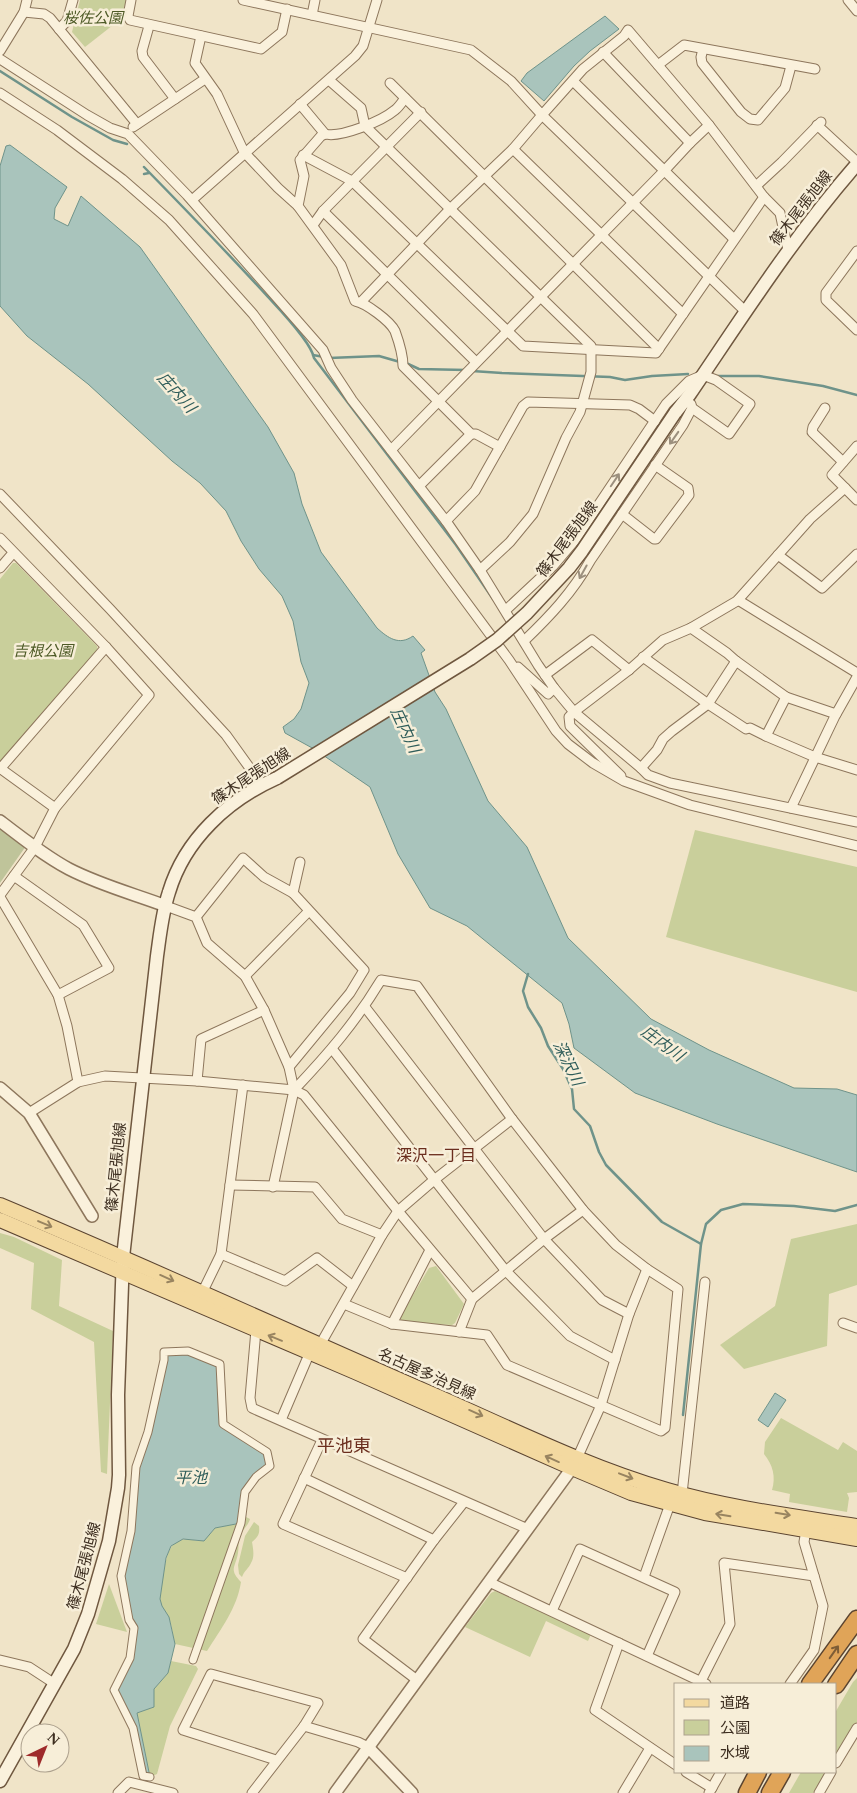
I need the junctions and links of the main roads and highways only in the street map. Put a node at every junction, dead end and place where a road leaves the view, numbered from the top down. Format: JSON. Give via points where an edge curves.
{"nodes":[{"id":1,"x":857,"y":163,"type":"edge"},
{"id":2,"x":0,"y":1205,"type":"edge"},
{"id":3,"x":0,"y":1220,"type":"edge"},
{"id":4,"x":123,"y":1258,"type":"junction"},
{"id":5,"x":122,"y":1273,"type":"junction"},
{"id":6,"x":315,"y":1349,"type":"junction"},
{"id":7,"x":575,"y":1463,"type":"junction"},
{"id":8,"x":857,"y":1526,"type":"edge"},
{"id":9,"x":857,"y":1539,"type":"edge"},
{"id":10,"x":857,"y":1619,"type":"edge"},
{"id":11,"x":857,"y":1654,"type":"edge"},
{"id":12,"x":811,"y":1683,"type":"edge"},
{"id":13,"x":837,"y":1684,"type":"edge"},
{"id":14,"x":757,"y":1773,"type":"edge"},
{"id":15,"x":781,"y":1773,"type":"edge"},
{"id":16,"x":0,"y":1781,"type":"edge"},
{"id":17,"x":747,"y":1793,"type":"edge"},
{"id":18,"x":770,"y":1793,"type":"edge"}],
"edges":[{"from":1,"to":4,"type":"main road","name":"篠木尾張旭線","bridge":true,"via":[[788,250],[582,551],[527,613],[470,660],[262,784],[221,812],[203,831],[179,868],[160,928]]},
{"from":2,"to":4,"type":"main road","name":"名古屋多治見線","one_way":true},
{"from":3,"to":5,"type":"main road","name":"名古屋多治見線"},
{"from":4,"to":5,"type":"main road","name":"篠木尾張旭線"},
{"from":4,"to":6,"type":"main road","name":"名古屋多治見線","one_way":true},
{"from":6,"to":5,"type":"main road","name":"名古屋多治見線","one_way":true,"via":[[256,1330]]},
{"from":5,"to":16,"type":"main road","name":"篠木尾張旭線","via":[[118,1488],[109,1541],[88,1614],[74,1649]]},
{"from":6,"to":7,"type":"main road","name":"名古屋多治見線"},
{"from":7,"to":8,"type":"main road","name":"名古屋多治見線","one_way":true,"via":[[728,1505]]},
{"from":9,"to":7,"type":"main road","name":"名古屋多治見線","one_way":true,"via":[[670,1504],[632,1493]]},
{"from":12,"to":10,"type":"highway","one_way":true},
{"from":11,"to":13,"type":"highway"},
{"from":14,"to":17,"type":"highway"},
{"from":15,"to":18,"type":"highway"}]}
